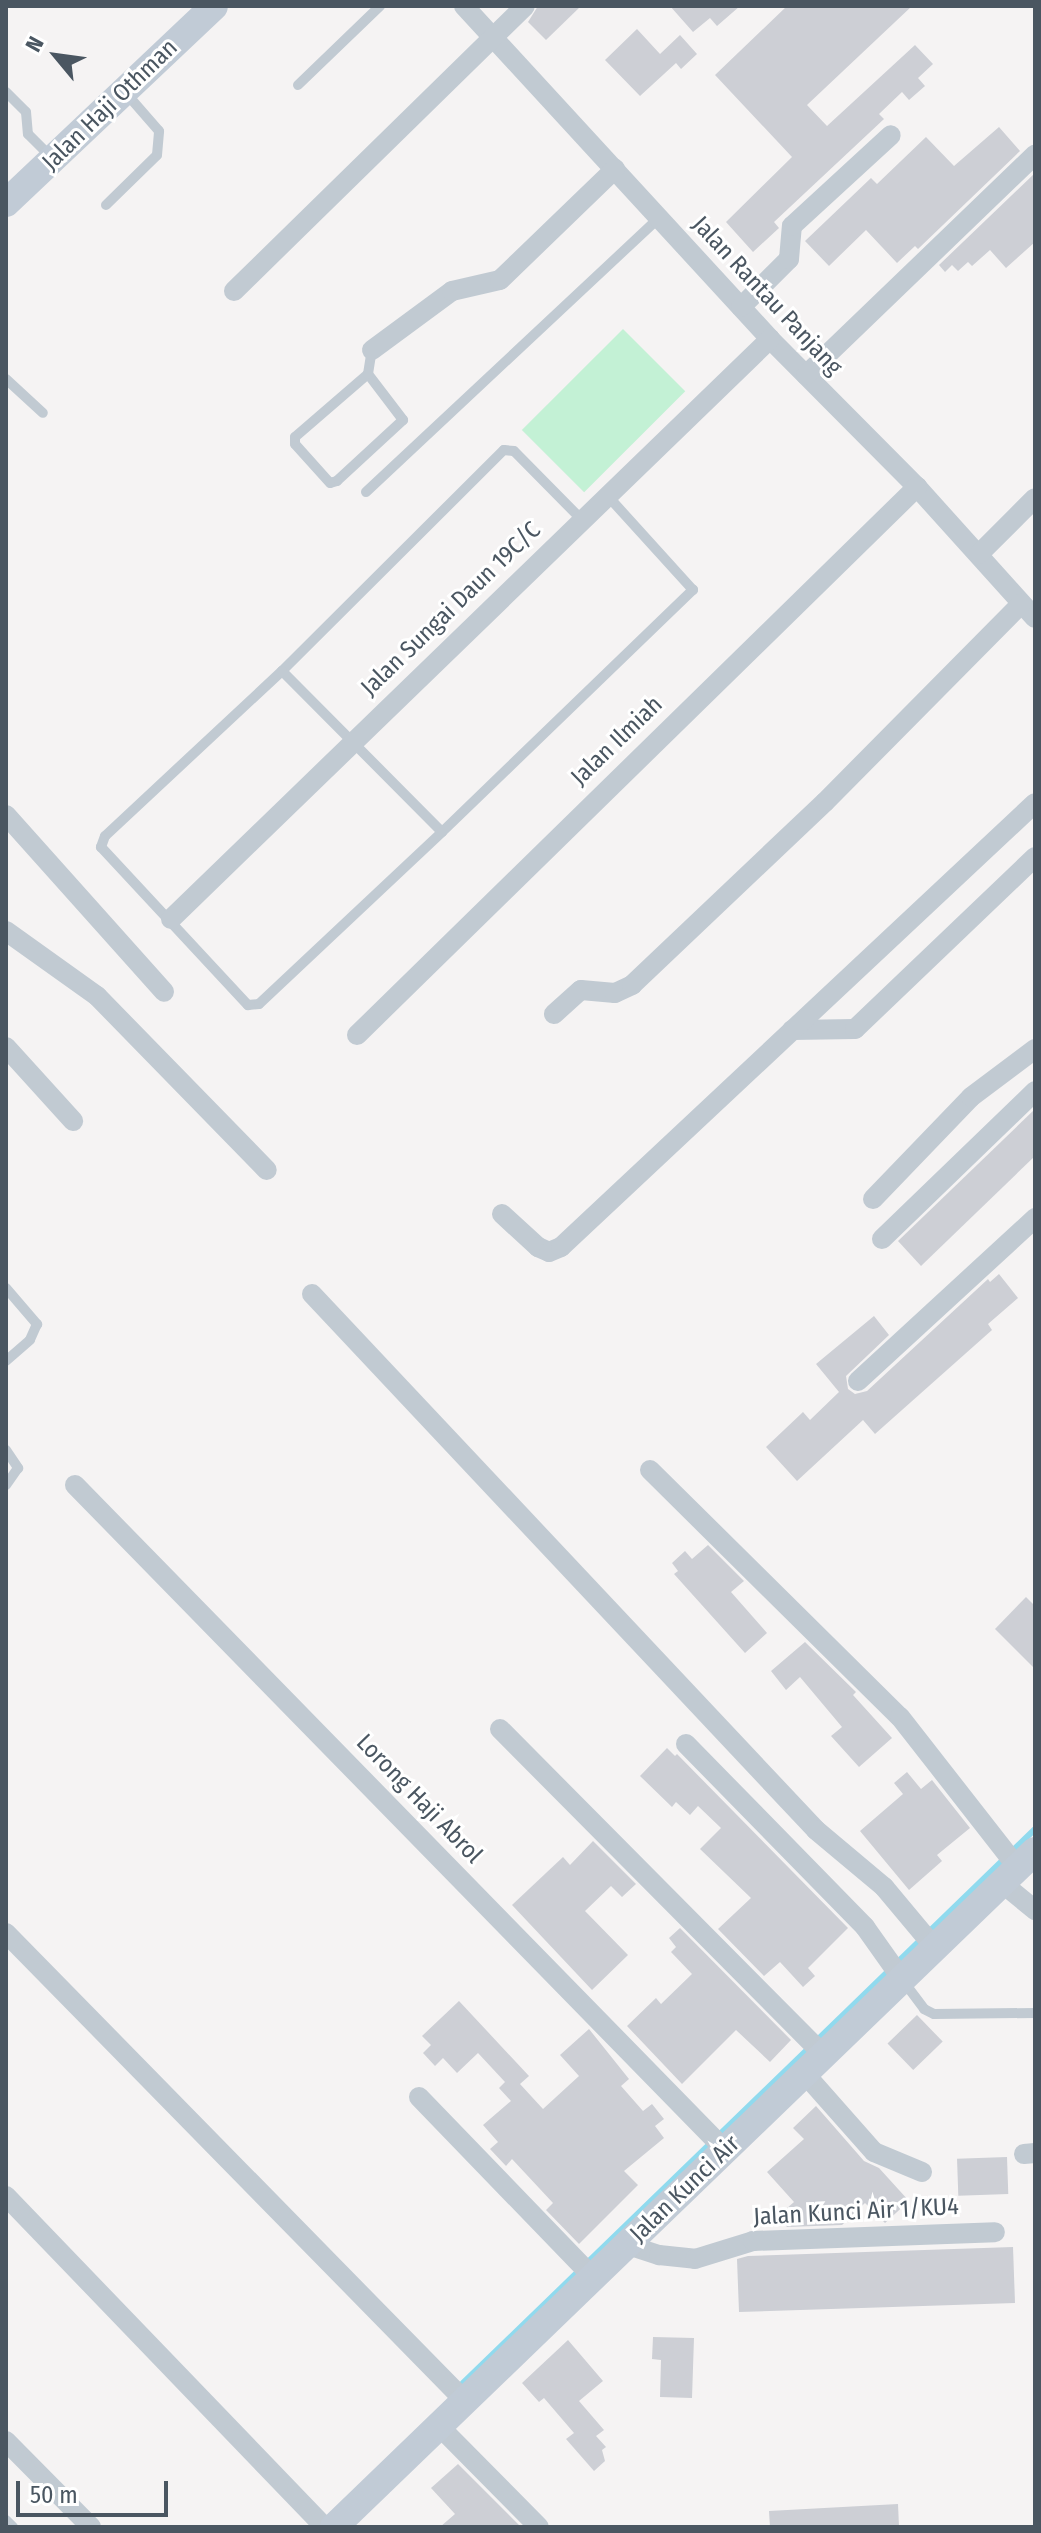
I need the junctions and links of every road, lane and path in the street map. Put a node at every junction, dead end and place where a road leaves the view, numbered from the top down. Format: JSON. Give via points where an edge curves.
{"nodes":[{"id":1,"x":214,"y":6,"type":"edge"},
{"id":2,"x":380,"y":6,"type":"edge"},
{"id":3,"x":464,"y":6,"type":"edge"},
{"id":4,"x":525,"y":6,"type":"edge"},
{"id":5,"x":493,"y":38,"type":"junction"},
{"id":6,"x":298,"y":85,"type":"dead end"},
{"id":7,"x":124,"y":90,"type":"junction"},
{"id":8,"x":6,"y":92,"type":"edge"},
{"id":9,"x":891,"y":135,"type":"dead end"},
{"id":10,"x":1035,"y":155,"type":"edge"},
{"id":11,"x":53,"y":159,"type":"junction"},
{"id":12,"x":615,"y":169,"type":"junction"},
{"id":13,"x":6,"y":203,"type":"edge"},
{"id":14,"x":106,"y":205,"type":"dead end"},
{"id":15,"x":659,"y":218,"type":"junction"},
{"id":16,"x":234,"y":291,"type":"dead end"},
{"id":17,"x":741,"y":307,"type":"junction"},
{"id":18,"x":770,"y":339,"type":"junction"},
{"id":19,"x":372,"y":350,"type":"joint"},
{"id":20,"x":368,"y":374,"type":"junction"},
{"id":21,"x":806,"y":375,"type":"junction"},
{"id":22,"x":6,"y":379,"type":"edge"},
{"id":23,"x":43,"y":413,"type":"dead end"},
{"id":24,"x":917,"y":487,"type":"junction"},
{"id":25,"x":366,"y":492,"type":"dead end"},
{"id":26,"x":607,"y":495,"type":"junction"},
{"id":27,"x":1035,"y":498,"type":"edge"},
{"id":28,"x":582,"y":520,"type":"junction"},
{"id":29,"x":979,"y":554,"type":"junction"},
{"id":30,"x":1028,"y":611,"type":"edge"},
{"id":31,"x":282,"y":671,"type":"junction"},
{"id":32,"x":351,"y":742,"type":"junction"},
{"id":33,"x":1035,"y":803,"type":"edge"},
{"id":34,"x":6,"y":815,"type":"edge"},
{"id":35,"x":442,"y":832,"type":"junction"},
{"id":36,"x":1035,"y":857,"type":"edge"},
{"id":37,"x":171,"y":919,"type":"junction"},
{"id":38,"x":6,"y":931,"type":"edge"},
{"id":39,"x":164,"y":992,"type":"dead end"},
{"id":40,"x":554,"y":1014,"type":"dead end"},
{"id":41,"x":792,"y":1030,"type":"junction"},
{"id":42,"x":357,"y":1035,"type":"dead end"},
{"id":43,"x":6,"y":1047,"type":"edge"},
{"id":44,"x":1035,"y":1049,"type":"edge"},
{"id":45,"x":1035,"y":1091,"type":"edge"},
{"id":46,"x":73,"y":1121,"type":"dead end"},
{"id":47,"x":267,"y":1170,"type":"dead end"},
{"id":48,"x":873,"y":1199,"type":"dead end"},
{"id":49,"x":502,"y":1214,"type":"dead end"},
{"id":50,"x":1035,"y":1218,"type":"edge"},
{"id":51,"x":882,"y":1239,"type":"dead end"},
{"id":52,"x":6,"y":1288,"type":"edge"},
{"id":53,"x":312,"y":1294,"type":"dead end"},
{"id":54,"x":6,"y":1361,"type":"edge"},
{"id":55,"x":858,"y":1381,"type":"dead end"},
{"id":56,"x":6,"y":1450,"type":"edge"},
{"id":57,"x":650,"y":1470,"type":"dead end"},
{"id":58,"x":6,"y":1485,"type":"edge"},
{"id":59,"x":75,"y":1485,"type":"dead end"},
{"id":60,"x":500,"y":1729,"type":"dead end"},
{"id":61,"x":686,"y":1744,"type":"dead end"},
{"id":62,"x":1014,"y":1862,"type":"edge"},
{"id":63,"x":1035,"y":1910,"type":"edge"},
{"id":64,"x":6,"y":1933,"type":"edge"},
{"id":65,"x":928,"y":1940,"type":"junction"},
{"id":66,"x":896,"y":1971,"type":"junction"},
{"id":67,"x":1035,"y":2013,"type":"edge"},
{"id":68,"x":814,"y":2054,"type":"junction"},
{"id":69,"x":419,"y":2097,"type":"dead end"},
{"id":70,"x":718,"y":2143,"type":"junction"},
{"id":71,"x":922,"y":2172,"type":"dead end"},
{"id":72,"x":6,"y":2196,"type":"edge"},
{"id":73,"x":995,"y":2232,"type":"dead end"},
{"id":74,"x":628,"y":2245,"type":"junction"},
{"id":75,"x":587,"y":2270,"type":"junction"},
{"id":76,"x":458,"y":2395,"type":"junction"},
{"id":77,"x":439,"y":2426,"type":"junction"},
{"id":78,"x":6,"y":2441,"type":"edge"},
{"id":79,"x":6,"y":2520,"type":"edge"},
{"id":80,"x":324,"y":2523,"type":"edge"},
{"id":81,"x":13,"y":2527,"type":"edge"},
{"id":82,"x":91,"y":2527,"type":"edge"},
{"id":83,"x":539,"y":2527,"type":"edge"}],
"edges":[{"from":1,"to":7,"type":"street","name":"Jalan Haji Othman"},
{"from":2,"to":6,"type":"lane"},
{"from":3,"to":5,"type":"street","name":"Jalan Rantau Panjang"},
{"from":4,"to":5,"type":"street"},
{"from":5,"to":12,"type":"street","name":"Jalan Rantau Panjang"},
{"from":5,"to":16,"type":"street"},
{"from":7,"to":11,"type":"street","name":"Jalan Haji Othman"},
{"from":7,"to":14,"type":"lane","via":[[159,131],[157,155]]},
{"from":8,"to":11,"type":"lane","via":[[26,112],[28,134]]},
{"from":9,"to":17,"type":"street","via":[[792,226],[789,259]]},
{"from":10,"to":21,"type":"street"},
{"from":11,"to":13,"type":"street","name":"Jalan Haji Othman"},
{"from":12,"to":15,"type":"street","name":"Jalan Rantau Panjang"},
{"from":12,"to":19,"type":"street","via":[[500,280],[452,291]]},
{"from":15,"to":17,"type":"street","name":"Jalan Rantau Panjang"},
{"from":15,"to":25,"type":"lane"},
{"from":17,"to":18,"type":"street","name":"Jalan Rantau Panjang"},
{"from":18,"to":21,"type":"street","name":"Jalan Rantau Panjang"},
{"from":18,"to":26,"type":"street","name":"Jalan Sungai Daun 19C/C"},
{"from":19,"to":20,"type":"lane"},
{"from":20,"to":20,"type":"lane","via":[[403,420],[330,483],[295,444],[295,437]]},
{"from":21,"to":24,"type":"street","name":"Jalan Rantau Panjang"},
{"from":22,"to":23,"type":"lane"},
{"from":24,"to":29,"type":"street","name":"Jalan Rantau Panjang"},
{"from":24,"to":42,"type":"street","name":"Jalan Ilmiah"},
{"from":26,"to":28,"type":"street","name":"Jalan Sungai Daun 19C/C"},
{"from":26,"to":35,"type":"lane","via":[[693,590]]},
{"from":27,"to":29,"type":"street"},
{"from":28,"to":31,"type":"lane","via":[[514,451],[504,450]]},
{"from":28,"to":32,"type":"street","name":"Jalan Sungai Daun 19C/C"},
{"from":29,"to":30,"type":"street","name":"Jalan Rantau Panjang"},
{"from":30,"to":40,"type":"street","via":[[632,985],[615,993],[581,990]]},
{"from":31,"to":32,"type":"lane"},
{"from":31,"to":37,"type":"lane","via":[[102,841],[101,847]]},
{"from":32,"to":35,"type":"lane"},
{"from":32,"to":37,"type":"street","name":"Jalan Sungai Daun 19C/C"},
{"from":33,"to":41,"type":"street"},
{"from":34,"to":39,"type":"street"},
{"from":35,"to":37,"type":"lane","via":[[253,1006]]},
{"from":36,"to":41,"type":"street","via":[[855,1029]]},
{"from":38,"to":47,"type":"street","via":[[97,996]]},
{"from":41,"to":49,"type":"street","via":[[561,1247],[549,1252],[538,1247]]},
{"from":43,"to":46,"type":"street"},
{"from":44,"to":48,"type":"street","via":[[971,1097]]},
{"from":45,"to":51,"type":"street"},
{"from":50,"to":55,"type":"street"},
{"from":52,"to":54,"type":"lane","via":[[37,1324],[30,1340]]},
{"from":53,"to":65,"type":"street","via":[[816,1830],[884,1887]]},
{"from":56,"to":58,"type":"lane","via":[[18,1468]]},
{"from":57,"to":62,"type":"street","via":[[900,1717]]},
{"from":59,"to":70,"type":"street","name":"Lorong Haji Abrol"},
{"from":60,"to":68,"type":"street"},
{"from":61,"to":66,"type":"street","via":[[865,1927]]},
{"from":62,"to":63,"type":"street"},
{"from":62,"to":65,"type":"street","name":"Jalan Kunci Air"},
{"from":64,"to":76,"type":"street"},
{"from":65,"to":66,"type":"street","name":"Jalan Kunci Air"},
{"from":66,"to":67,"type":"lane","via":[[924,2009],[934,2014]]},
{"from":66,"to":68,"type":"street","name":"Jalan Kunci Air"},
{"from":68,"to":70,"type":"street","name":"Jalan Kunci Air"},
{"from":68,"to":71,"type":"street","via":[[874,2152]]},
{"from":69,"to":75,"type":"street"},
{"from":70,"to":74,"type":"street","name":"Jalan Kunci Air"},
{"from":72,"to":80,"type":"street"},
{"from":73,"to":74,"type":"street","name":"Jalan Kunci Air 1/KU4","via":[[753,2241],[695,2259]]},
{"from":74,"to":75,"type":"street","name":"Jalan Kunci Air"},
{"from":75,"to":76,"type":"street","name":"Jalan Kunci Air"},
{"from":76,"to":77,"type":"street","name":"Jalan Kunci Air"},
{"from":77,"to":80,"type":"street","name":"Jalan Kunci Air"},
{"from":77,"to":83,"type":"street"},
{"from":78,"to":82,"type":"street"},
{"from":79,"to":81,"type":"lane"}]}
